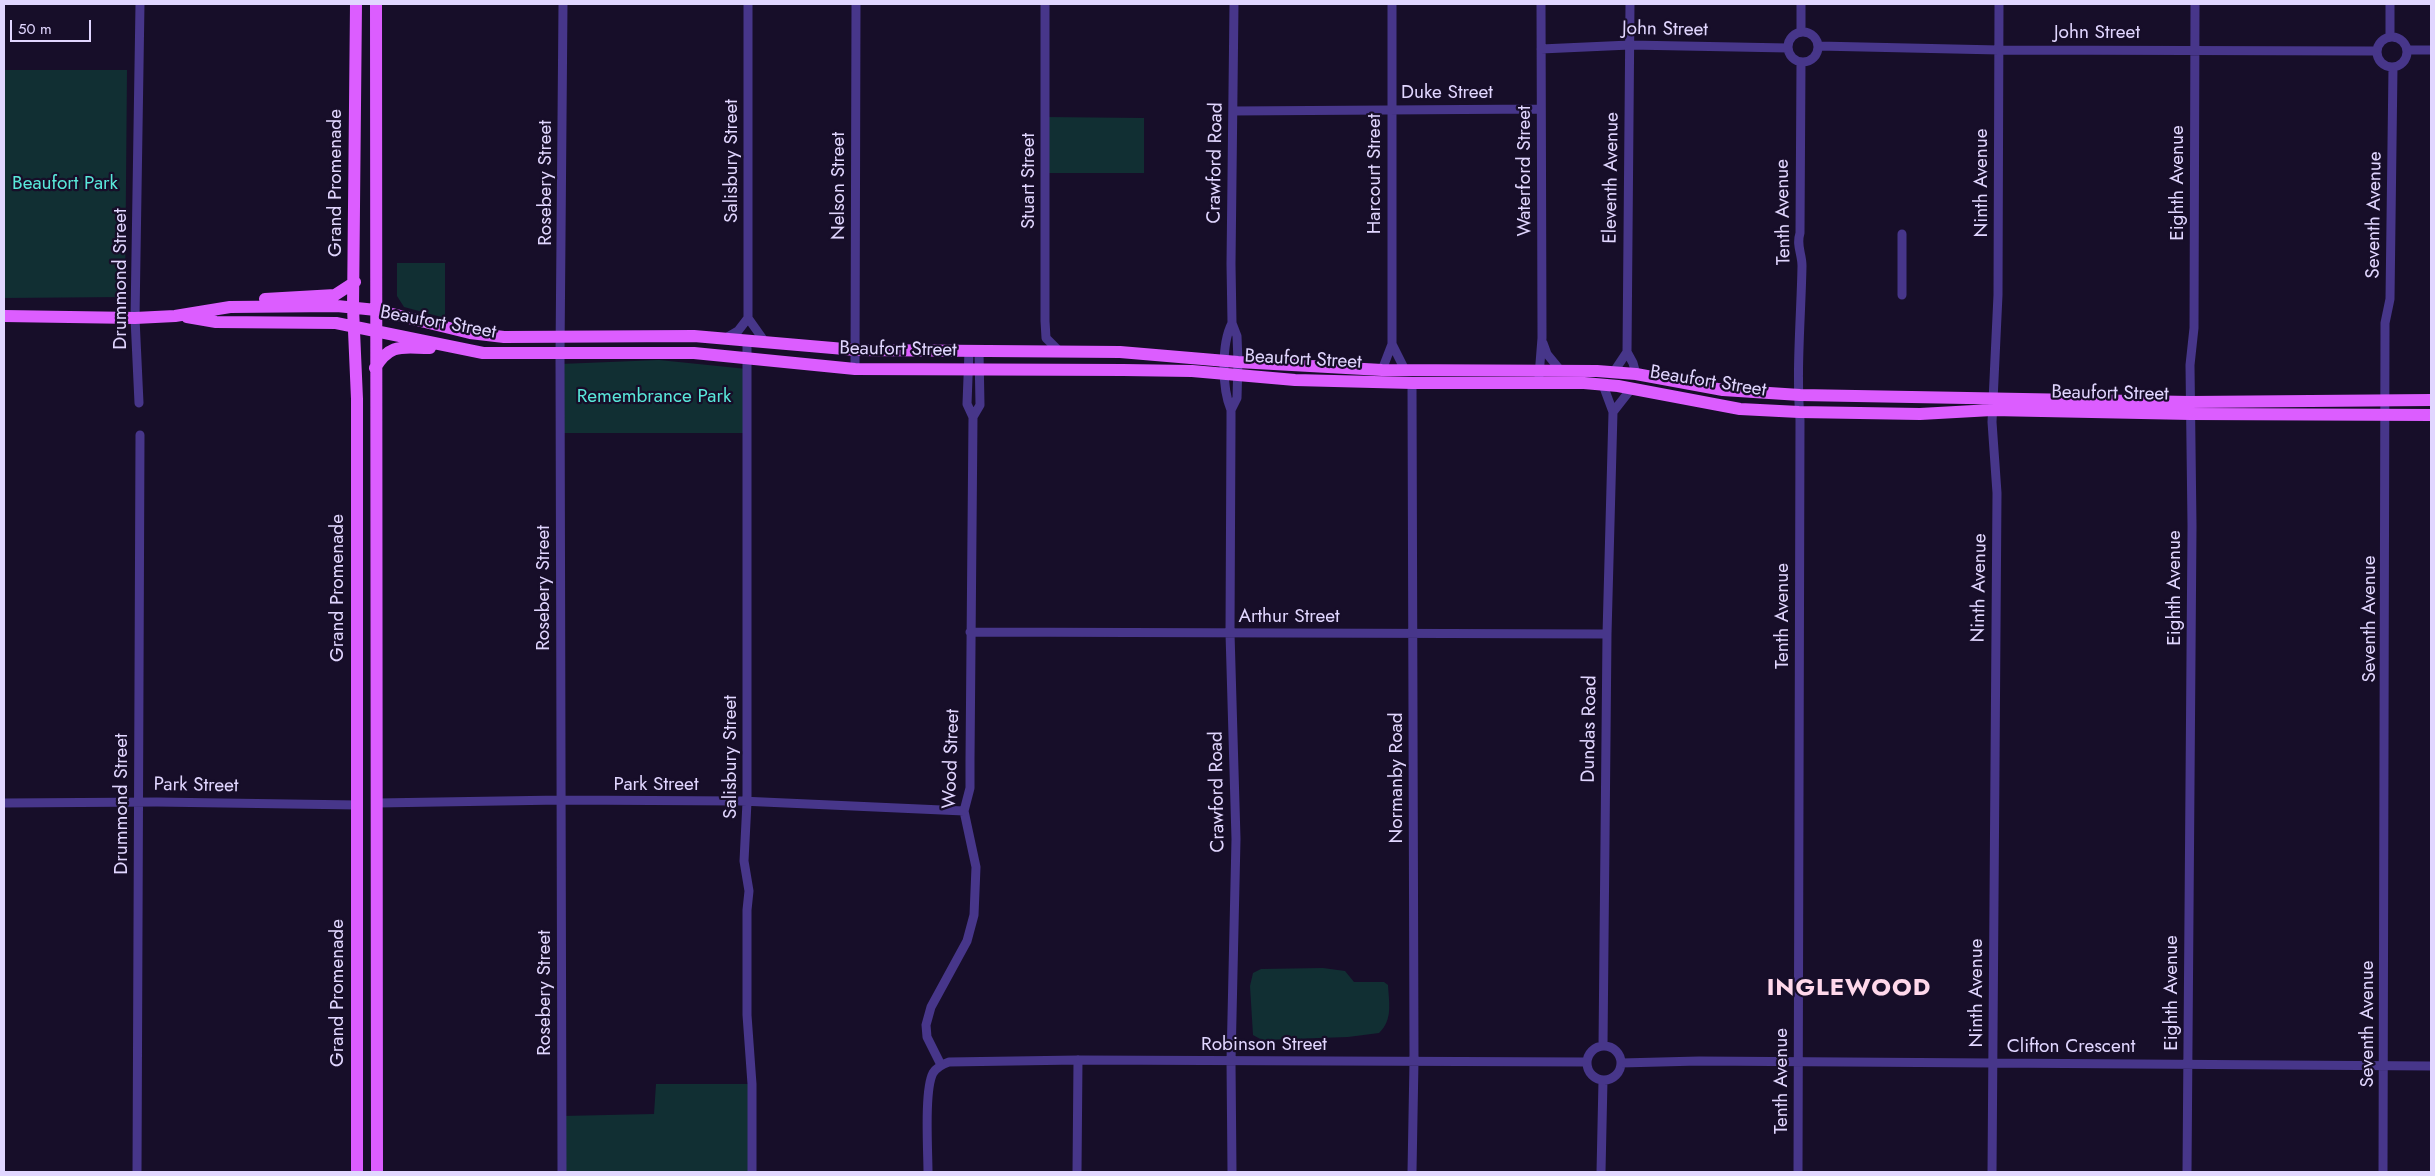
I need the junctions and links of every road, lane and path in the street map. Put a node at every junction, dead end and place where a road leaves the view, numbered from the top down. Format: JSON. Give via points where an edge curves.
{"nodes":[{"id":1,"x":140,"y":4,"type":"edge"},
{"id":2,"x":356,"y":4,"type":"edge"},
{"id":3,"x":376,"y":4,"type":"edge"},
{"id":4,"x":563,"y":4,"type":"edge"},
{"id":5,"x":748,"y":4,"type":"edge"},
{"id":6,"x":856,"y":4,"type":"edge"},
{"id":7,"x":1044,"y":4,"type":"edge"},
{"id":8,"x":1234,"y":4,"type":"edge"},
{"id":9,"x":1392,"y":4,"type":"edge"},
{"id":10,"x":1541,"y":4,"type":"edge"},
{"id":11,"x":1630,"y":4,"type":"edge"},
{"id":12,"x":1802,"y":4,"type":"edge"},
{"id":13,"x":1999,"y":4,"type":"edge"},
{"id":14,"x":2195,"y":4,"type":"edge"},
{"id":15,"x":2390,"y":4,"type":"edge"},
{"id":16,"x":1801,"y":32,"type":"junction"},
{"id":17,"x":2390,"y":37,"type":"junction"},
{"id":18,"x":1630,"y":45,"type":"junction"},
{"id":19,"x":1818,"y":46,"type":"junction"},
{"id":20,"x":1788,"y":48,"type":"junction"},
{"id":21,"x":1541,"y":49,"type":"junction"},
{"id":22,"x":1999,"y":50,"type":"junction"},
{"id":23,"x":2195,"y":50,"type":"junction"},
{"id":24,"x":2407,"y":50,"type":"junction"},
{"id":25,"x":2431,"y":50,"type":"edge"},
{"id":26,"x":2376,"y":51,"type":"junction"},
{"id":27,"x":1801,"y":62,"type":"junction"},
{"id":28,"x":2394,"y":67,"type":"junction"},
{"id":29,"x":1233,"y":110,"type":"junction"},
{"id":30,"x":1392,"y":110,"type":"junction"},
{"id":31,"x":1541,"y":110,"type":"junction"},
{"id":32,"x":1902,"y":234,"type":"dead end"},
{"id":33,"x":354,"y":282,"type":"junction"},
{"id":34,"x":1902,"y":295,"type":"dead end"},
{"id":35,"x":230,"y":307,"type":"junction"},
{"id":36,"x":353,"y":308,"type":"junction"},
{"id":37,"x":376,"y":310,"type":"junction"},
{"id":38,"x":4,"y":316,"type":"edge"},
{"id":39,"x":174,"y":316,"type":"junction"},
{"id":40,"x":135,"y":318,"type":"junction"},
{"id":41,"x":748,"y":318,"type":"junction"},
{"id":42,"x":354,"y":326,"type":"junction"},
{"id":43,"x":376,"y":330,"type":"junction"},
{"id":44,"x":560,"y":337,"type":"junction"},
{"id":45,"x":726,"y":338,"type":"junction"},
{"id":46,"x":1542,"y":338,"type":"junction"},
{"id":47,"x":747,"y":340,"type":"junction"},
{"id":48,"x":764,"y":342,"type":"junction"},
{"id":49,"x":1392,"y":344,"type":"junction"},
{"id":50,"x":454,"y":348,"type":"junction"},
{"id":51,"x":856,"y":350,"type":"junction"},
{"id":52,"x":974,"y":351,"type":"junction"},
{"id":53,"x":1060,"y":352,"type":"junction"},
{"id":54,"x":1627,"y":352,"type":"junction"},
{"id":55,"x":560,"y":354,"type":"junction"},
{"id":56,"x":747,"y":359,"type":"junction"},
{"id":57,"x":1232,"y":362,"type":"junction"},
{"id":58,"x":375,"y":368,"type":"junction"},
{"id":59,"x":855,"y":369,"type":"junction"},
{"id":60,"x":1382,"y":370,"type":"junction"},
{"id":61,"x":1404,"y":370,"type":"junction"},
{"id":62,"x":1539,"y":370,"type":"junction"},
{"id":63,"x":1561,"y":370,"type":"junction"},
{"id":64,"x":974,"y":371,"type":"junction"},
{"id":65,"x":1613,"y":372,"type":"junction"},
{"id":66,"x":1636,"y":374,"type":"junction"},
{"id":67,"x":1232,"y":375,"type":"junction"},
{"id":68,"x":1412,"y":383,"type":"junction"},
{"id":69,"x":1539,"y":383,"type":"junction"},
{"id":70,"x":1603,"y":385,"type":"junction"},
{"id":71,"x":1631,"y":389,"type":"junction"},
{"id":72,"x":1800,"y":395,"type":"junction"},
{"id":73,"x":2385,"y":400,"type":"junction"},
{"id":74,"x":2431,"y":400,"type":"edge"},
{"id":75,"x":139,"y":403,"type":"dead end"},
{"id":76,"x":1993,"y":404,"type":"junction"},
{"id":77,"x":2190,"y":408,"type":"junction"},
{"id":78,"x":1613,"y":412,"type":"junction"},
{"id":79,"x":1799,"y":412,"type":"junction"},
{"id":80,"x":2386,"y":415,"type":"junction"},
{"id":81,"x":2431,"y":415,"type":"edge"},
{"id":82,"x":140,"y":435,"type":"dead end"},
{"id":83,"x":970,"y":632,"type":"junction"},
{"id":84,"x":1230,"y":633,"type":"junction"},
{"id":85,"x":1412,"y":633,"type":"junction"},
{"id":86,"x":1607,"y":634,"type":"junction"},
{"id":87,"x":561,"y":800,"type":"junction"},
{"id":88,"x":138,"y":802,"type":"junction"},
{"id":89,"x":748,"y":802,"type":"junction"},
{"id":90,"x":4,"y":803,"type":"edge"},
{"id":91,"x":377,"y":803,"type":"junction"},
{"id":92,"x":358,"y":805,"type":"junction"},
{"id":93,"x":964,"y":812,"type":"junction"},
{"id":94,"x":1603,"y":1046,"type":"junction"},
{"id":95,"x":1078,"y":1060,"type":"junction"},
{"id":96,"x":1231,"y":1061,"type":"junction"},
{"id":97,"x":1414,"y":1061,"type":"junction"},
{"id":98,"x":1587,"y":1062,"type":"junction"},
{"id":99,"x":1621,"y":1063,"type":"junction"},
{"id":100,"x":1992,"y":1063,"type":"junction"},
{"id":101,"x":1799,"y":1064,"type":"junction"},
{"id":102,"x":2188,"y":1064,"type":"junction"},
{"id":103,"x":941,"y":1065,"type":"junction"},
{"id":104,"x":2384,"y":1065,"type":"junction"},
{"id":105,"x":2431,"y":1066,"type":"edge"},
{"id":106,"x":1603,"y":1080,"type":"junction"},
{"id":107,"x":137,"y":1172,"type":"edge"},
{"id":108,"x":357,"y":1172,"type":"edge"},
{"id":109,"x":377,"y":1172,"type":"edge"},
{"id":110,"x":562,"y":1172,"type":"edge"},
{"id":111,"x":752,"y":1172,"type":"edge"},
{"id":112,"x":928,"y":1172,"type":"edge"},
{"id":113,"x":1077,"y":1172,"type":"edge"},
{"id":114,"x":1232,"y":1172,"type":"edge"},
{"id":115,"x":1412,"y":1172,"type":"edge"},
{"id":116,"x":1601,"y":1172,"type":"edge"},
{"id":117,"x":1798,"y":1172,"type":"edge"},
{"id":118,"x":1992,"y":1172,"type":"edge"},
{"id":119,"x":2187,"y":1172,"type":"edge"},
{"id":120,"x":2383,"y":1172,"type":"edge"}],
"edges":[{"from":1,"to":40,"type":"street","name":"Drummond Street"},
{"from":2,"to":33,"type":"main road","name":"Grand Promenade"},
{"from":3,"to":37,"type":"main road","name":"Grand Promenade"},
{"from":4,"to":44,"type":"street","name":"Rosebery Street"},
{"from":5,"to":41,"type":"street","name":"Salisbury Street"},
{"from":6,"to":51,"type":"street","name":"Nelson Street"},
{"from":7,"to":53,"type":"street","name":"Stuart Street","via":[[1046,338]]},
{"from":8,"to":29,"type":"street","name":"Crawford Road"},
{"from":9,"to":30,"type":"street","name":"Harcourt Street"},
{"from":10,"to":21,"type":"street","name":"Waterford Street"},
{"from":11,"to":18,"type":"street","name":"Eleventh Avenue"},
{"from":12,"to":16,"type":"street"},
{"from":13,"to":22,"type":"street","name":"Ninth Avenue"},
{"from":14,"to":23,"type":"street","name":"Eighth Avenue"},
{"from":15,"to":17,"type":"street"},
{"from":16,"to":19,"type":"street","via":[[1812,36]]},
{"from":16,"to":20,"type":"street","via":[[1792,38]]},
{"from":17,"to":24,"type":"street","via":[[2401,39]]},
{"from":17,"to":26,"type":"street","via":[[2382,40]]},
{"from":18,"to":20,"type":"street","name":"John Street"},
{"from":18,"to":21,"type":"street","name":"John Street"},
{"from":18,"to":54,"type":"street","name":"Eleventh Avenue"},
{"from":19,"to":22,"type":"street","name":"John Street"},
{"from":19,"to":27,"type":"street","via":[[1812,59]]},
{"from":20,"to":27,"type":"street","via":[[1791,56]]},
{"from":21,"to":31,"type":"street","name":"Waterford Street"},
{"from":22,"to":23,"type":"street","name":"John Street"},
{"from":22,"to":76,"type":"street","name":"Ninth Avenue","via":[[1998,295]]},
{"from":23,"to":26,"type":"street","name":"John Street"},
{"from":23,"to":77,"type":"street","name":"Eighth Avenue","via":[[2194,322]]},
{"from":24,"to":25,"type":"street"},
{"from":24,"to":28,"type":"street","via":[[2404,62]]},
{"from":26,"to":28,"type":"street","via":[[2381,63]]},
{"from":27,"to":72,"type":"street","name":"Tenth Avenue","via":[[1800,232],[1797,242],[1802,263]]},
{"from":28,"to":73,"type":"street","name":"Seventh Avenue"},
{"from":29,"to":30,"type":"street","name":"Duke Street"},
{"from":29,"to":57,"type":"street","name":"Crawford Road","via":[[1232,323],[1237,336]]},
{"from":30,"to":31,"type":"street","name":"Duke Street"},
{"from":30,"to":49,"type":"street","name":"Harcourt Street"},
{"from":31,"to":46,"type":"street","name":"Waterford Street"},
{"from":32,"to":34,"type":"street"},
{"from":33,"to":35,"type":"main road","via":[[335,296],[246,299]]},
{"from":33,"to":36,"type":"main road","name":"Grand Promenade"},
{"from":35,"to":36,"type":"main road","name":"Beaufort Street"},
{"from":35,"to":39,"type":"main road","name":"Beaufort Street"},
{"from":36,"to":37,"type":"main road","name":"Beaufort Street"},
{"from":36,"to":42,"type":"main road","name":"Grand Promenade"},
{"from":37,"to":43,"type":"main road","name":"Grand Promenade"},
{"from":37,"to":44,"type":"main road","name":"Beaufort Street","via":[[470,333]]},
{"from":38,"to":40,"type":"main road","name":"Beaufort Street"},
{"from":39,"to":40,"type":"main road","name":"Beaufort Street"},
{"from":39,"to":42,"type":"main road","name":"Beaufort Street","via":[[216,322]]},
{"from":40,"to":75,"type":"street","name":"Drummond Street"},
{"from":41,"to":45,"type":"street","via":[[738,331]]},
{"from":41,"to":48,"type":"street"},
{"from":42,"to":43,"type":"main road","name":"Beaufort Street"},
{"from":42,"to":92,"type":"main road","name":"Grand Promenade"},
{"from":43,"to":50,"type":"main road","name":"Beaufort Street"},
{"from":43,"to":58,"type":"main road","name":"Grand Promenade"},
{"from":44,"to":45,"type":"main road","name":"Beaufort Street"},
{"from":44,"to":55,"type":"street","name":"Rosebery Street"},
{"from":45,"to":47,"type":"main road","name":"Beaufort Street"},
{"from":46,"to":62,"type":"street","name":"Waterford Street"},
{"from":46,"to":63,"type":"street","name":"Waterford Street","via":[[1547,354]]},
{"from":47,"to":48,"type":"main road","name":"Beaufort Street"},
{"from":47,"to":56,"type":"street","name":"Salisbury Street"},
{"from":48,"to":51,"type":"main road","name":"Beaufort Street"},
{"from":49,"to":60,"type":"street","name":"Harcourt Street"},
{"from":49,"to":61,"type":"street","name":"Harcourt Street"},
{"from":50,"to":55,"type":"main road","name":"Beaufort Street","via":[[483,353]]},
{"from":50,"to":58,"type":"main road","via":[[398,347],[382,356]]},
{"from":51,"to":52,"type":"main road","name":"Beaufort Street"},
{"from":51,"to":59,"type":"street","name":"Nelson Street"},
{"from":52,"to":53,"type":"main road","name":"Beaufort Street"},
{"from":52,"to":64,"type":"street","name":"Wood Street"},
{"from":53,"to":57,"type":"main road","name":"Beaufort Street","via":[[1128,352]]},
{"from":54,"to":65,"type":"street"},
{"from":54,"to":66,"type":"street","name":"Eleventh Avenue"},
{"from":55,"to":56,"type":"main road","name":"Beaufort Street","via":[[694,353]]},
{"from":55,"to":87,"type":"street","name":"Rosebery Street"},
{"from":56,"to":59,"type":"main road","name":"Beaufort Street"},
{"from":56,"to":89,"type":"street","name":"Salisbury Street"},
{"from":57,"to":60,"type":"main road","name":"Beaufort Street"},
{"from":57,"to":67,"type":"street","name":"Crawford Road"},
{"from":58,"to":91,"type":"main road","name":"Grand Promenade"},
{"from":59,"to":64,"type":"main road","name":"Beaufort Street"},
{"from":60,"to":61,"type":"main road","name":"Beaufort Street"},
{"from":61,"to":62,"type":"main road","name":"Beaufort Street"},
{"from":62,"to":63,"type":"main road","name":"Beaufort Street"},
{"from":62,"to":69,"type":"street","name":"Waterford Street"},
{"from":63,"to":65,"type":"main road","name":"Beaufort Street"},
{"from":64,"to":67,"type":"main road","name":"Beaufort Street","via":[[1133,370]]},
{"from":64,"to":83,"type":"street","name":"Wood Street","via":[[980,405],[973,417]]},
{"from":65,"to":66,"type":"main road","name":"Beaufort Street"},
{"from":66,"to":72,"type":"main road","name":"Beaufort Street","via":[[1723,390]]},
{"from":67,"to":68,"type":"main road","name":"Beaufort Street"},
{"from":67,"to":84,"type":"street","name":"Crawford Road","via":[[1237,398],[1231,410]]},
{"from":68,"to":69,"type":"main road","name":"Beaufort Street"},
{"from":68,"to":85,"type":"street","name":"Normanby Road"},
{"from":69,"to":70,"type":"main road","name":"Beaufort Street"},
{"from":70,"to":71,"type":"main road","name":"Beaufort Street"},
{"from":70,"to":78,"type":"street","name":"Dundas Road"},
{"from":71,"to":78,"type":"street"},
{"from":71,"to":79,"type":"main road","name":"Beaufort Street","via":[[1740,409]]},
{"from":72,"to":76,"type":"main road","name":"Beaufort Street"},
{"from":72,"to":79,"type":"street","name":"Tenth Avenue"},
{"from":73,"to":74,"type":"main road","name":"Beaufort Street"},
{"from":73,"to":77,"type":"main road","name":"Beaufort Street"},
{"from":73,"to":80,"type":"street","name":"Seventh Avenue"},
{"from":76,"to":77,"type":"main road","name":"Beaufort Street"},
{"from":76,"to":79,"type":"main road","name":"Beaufort Street","via":[[1920,414]]},
{"from":76,"to":100,"type":"street","name":"Ninth Avenue","via":[[1997,493]]},
{"from":77,"to":80,"type":"main road","name":"Beaufort Street"},
{"from":77,"to":102,"type":"street","name":"Eighth Avenue"},
{"from":78,"to":86,"type":"street","name":"Dundas Road"},
{"from":79,"to":101,"type":"street","name":"Tenth Avenue"},
{"from":80,"to":81,"type":"main road","name":"Beaufort Street"},
{"from":80,"to":104,"type":"street","name":"Seventh Avenue"},
{"from":82,"to":88,"type":"street","name":"Drummond Street"},
{"from":83,"to":84,"type":"street","name":"Arthur Street"},
{"from":83,"to":93,"type":"street","name":"Wood Street","via":[[970,788]]},
{"from":84,"to":85,"type":"street","name":"Arthur Street"},
{"from":84,"to":96,"type":"street","name":"Crawford Road","via":[[1236,839]]},
{"from":85,"to":86,"type":"street","name":"Arthur Street"},
{"from":85,"to":97,"type":"street","name":"Normanby Road"},
{"from":86,"to":94,"type":"street","name":"Dundas Road"},
{"from":87,"to":89,"type":"street","name":"Park Street"},
{"from":87,"to":91,"type":"street","name":"Park Street"},
{"from":87,"to":110,"type":"street","name":"Rosebery Street"},
{"from":88,"to":90,"type":"street","name":"Park Street"},
{"from":88,"to":92,"type":"street","name":"Park Street"},
{"from":88,"to":107,"type":"street","name":"Drummond Street"},
{"from":89,"to":93,"type":"street","name":"Park Street"},
{"from":89,"to":111,"type":"street","name":"Salisbury Street","via":[[744,861],[750,891],[747,986]]},
{"from":91,"to":109,"type":"main road","name":"Grand Promenade"},
{"from":92,"to":108,"type":"main road","name":"Grand Promenade"},
{"from":93,"to":103,"type":"street","name":"Wood Street","via":[[976,867],[974,915],[968,941],[928,1014],[927,1037]]},
{"from":94,"to":98,"type":"street","via":[[1592,1051]]},
{"from":94,"to":99,"type":"street","via":[[1613,1049]]},
{"from":95,"to":96,"type":"street","name":"Robinson Street"},
{"from":95,"to":103,"type":"street","name":"Robinson Street","via":[[949,1062]]},
{"from":95,"to":113,"type":"street"},
{"from":96,"to":97,"type":"street","name":"Robinson Street"},
{"from":96,"to":114,"type":"street","name":"Crawford Road"},
{"from":97,"to":98,"type":"street","name":"Robinson Street"},
{"from":97,"to":115,"type":"street","name":"Normanby Road"},
{"from":98,"to":106,"type":"street","via":[[1591,1074]]},
{"from":99,"to":101,"type":"street","name":"Clifton Crescent"},
{"from":99,"to":106,"type":"street","via":[[1616,1076]]},
{"from":100,"to":101,"type":"street","name":"Clifton Crescent"},
{"from":100,"to":102,"type":"street","name":"Clifton Crescent"},
{"from":100,"to":118,"type":"street","name":"Ninth Avenue"},
{"from":101,"to":117,"type":"street","name":"Tenth Avenue"},
{"from":102,"to":104,"type":"street","name":"Clifton Crescent"},
{"from":102,"to":119,"type":"street","name":"Eighth Avenue"},
{"from":103,"to":112,"type":"street","via":[[934,1073],[930,1087]]},
{"from":104,"to":105,"type":"street","name":"Clifton Crescent"},
{"from":104,"to":120,"type":"street","name":"Seventh Avenue"},
{"from":106,"to":116,"type":"street"}]}
